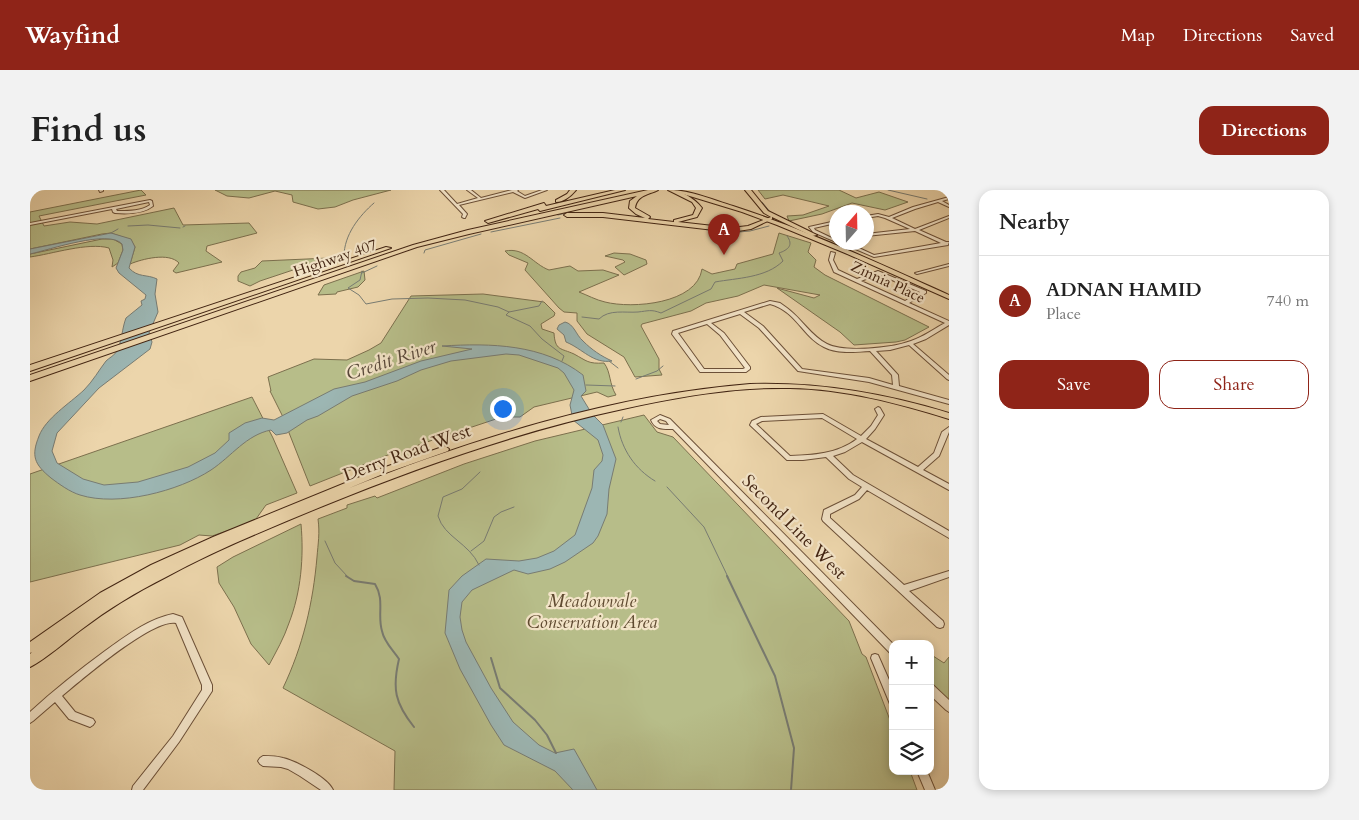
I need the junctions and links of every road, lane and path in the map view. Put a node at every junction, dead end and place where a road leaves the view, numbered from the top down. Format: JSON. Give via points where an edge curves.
{"nodes":[{"id":1,"x":442,"y":190,"type":"edge"},
{"id":2,"x":469,"y":190,"type":"edge"},
{"id":3,"x":495,"y":190,"type":"edge"},
{"id":4,"x":515,"y":190,"type":"edge"},
{"id":5,"x":545,"y":190,"type":"edge"},
{"id":6,"x":573,"y":190,"type":"edge"},
{"id":7,"x":622,"y":190,"type":"edge"},
{"id":8,"x":657,"y":190,"type":"edge"},
{"id":9,"x":672,"y":190,"type":"edge"},
{"id":10,"x":678,"y":190,"type":"edge"},
{"id":11,"x":748,"y":190,"type":"edge"},
{"id":12,"x":501,"y":194,"type":"junction"},
{"id":13,"x":949,"y":198,"type":"edge"},
{"id":14,"x":481,"y":199,"type":"junction"},
{"id":15,"x":937,"y":201,"type":"junction"},
{"id":16,"x":456,"y":205,"type":"junction"},
{"id":17,"x":949,"y":206,"type":"edge"},
{"id":18,"x":114,"y":208,"type":"junction"},
{"id":19,"x":874,"y":216,"type":"edge"},
{"id":20,"x":464,"y":217,"type":"dead end"},
{"id":21,"x":949,"y":217,"type":"edge"},
{"id":22,"x":889,"y":218,"type":"junction"},
{"id":23,"x":769,"y":219,"type":"junction"},
{"id":24,"x":30,"y":224,"type":"edge"},
{"id":25,"x":490,"y":224,"type":"junction"},
{"id":26,"x":829,"y":224,"type":"edge"},
{"id":27,"x":915,"y":230,"type":"junction"},
{"id":28,"x":874,"y":234,"type":"edge"},
{"id":29,"x":815,"y":237,"type":"junction"},
{"id":30,"x":829,"y":237,"type":"edge"},
{"id":31,"x":948,"y":244,"type":"edge"},
{"id":32,"x":860,"y":250,"type":"edge"},
{"id":33,"x":833,"y":252,"type":"joint"},
{"id":34,"x":850,"y":253,"type":"junction"},
{"id":35,"x":949,"y":265,"type":"edge"},
{"id":36,"x":917,"y":274,"type":"dead end"},
{"id":37,"x":857,"y":281,"type":"junction"},
{"id":38,"x":949,"y":295,"type":"edge"},
{"id":39,"x":243,"y":301,"type":"junction"},
{"id":40,"x":905,"y":303,"type":"junction"},
{"id":41,"x":741,"y":312,"type":"junction"},
{"id":42,"x":708,"y":323,"type":"junction"},
{"id":43,"x":949,"y":323,"type":"edge"},
{"id":44,"x":910,"y":344,"type":"junction"},
{"id":45,"x":871,"y":349,"type":"junction"},
{"id":46,"x":30,"y":368,"type":"edge"},
{"id":47,"x":30,"y":378,"type":"edge"},
{"id":48,"x":949,"y":378,"type":"edge"},
{"id":49,"x":896,"y":387,"type":"junction"},
{"id":50,"x":949,"y":402,"type":"edge"},
{"id":51,"x":607,"y":406,"type":"junction"},
{"id":52,"x":878,"y":409,"type":"dead end"},
{"id":53,"x":949,"y":412,"type":"edge"},
{"id":54,"x":949,"y":416,"type":"edge"},
{"id":55,"x":553,"y":419,"type":"junction"},
{"id":56,"x":673,"y":427,"type":"dead end"},
{"id":57,"x":949,"y":429,"type":"edge"},
{"id":58,"x":861,"y":439,"type":"junction"},
{"id":59,"x":828,"y":454,"type":"junction"},
{"id":60,"x":919,"y":470,"type":"junction"},
{"id":61,"x":866,"y":486,"type":"junction"},
{"id":62,"x":949,"y":487,"type":"edge"},
{"id":63,"x":949,"y":535,"type":"edge"},
{"id":64,"x":949,"y":574,"type":"edge"},
{"id":65,"x":903,"y":589,"type":"junction"},
{"id":66,"x":940,"y":624,"type":"dead end"},
{"id":67,"x":889,"y":646,"type":"edge"},
{"id":68,"x":30,"y":648,"type":"edge"},
{"id":69,"x":875,"y":658,"type":"dead end"},
{"id":70,"x":30,"y":661,"type":"edge"},
{"id":71,"x":889,"y":691,"type":"edge"},
{"id":72,"x":934,"y":692,"type":"edge"},
{"id":73,"x":56,"y":696,"type":"junction"},
{"id":74,"x":949,"y":708,"type":"edge"},
{"id":75,"x":30,"y":718,"type":"edge"},
{"id":76,"x":90,"y":722,"type":"dead end"},
{"id":77,"x":263,"y":761,"type":"dead end"},
{"id":78,"x":924,"y":775,"type":"edge"},
{"id":79,"x":137,"y":790,"type":"edge"},
{"id":80,"x":328,"y":790,"type":"edge"},
{"id":81,"x":930,"y":790,"type":"edge"}],
"edges":[{"from":1,"to":16,"type":"street"},
{"from":2,"to":14,"type":"street"},
{"from":3,"to":12,"type":"street"},
{"from":4,"to":5,"type":"street","via":[[525,197]]},
{"from":4,"to":12,"type":"street"},
{"from":6,"to":25,"type":"highway","via":[[559,200]]},
{"from":7,"to":25,"type":"highway","name":"Highway 407"},
{"from":8,"to":9,"type":"highway","via":[[635,198],[632,208],[643,216],[663,221],[685,220],[698,214],[699,208],[694,201]]},
{"from":8,"to":25,"type":"highway","name":"Highway 407"},
{"from":9,"to":23,"type":"main road"},
{"from":10,"to":23,"type":"main road"},
{"from":11,"to":29,"type":"highway","via":[[766,212]]},
{"from":12,"to":14,"type":"street"},
{"from":13,"to":15,"type":"street"},
{"from":14,"to":16,"type":"street"},
{"from":15,"to":17,"type":"street"},
{"from":15,"to":22,"type":"street"},
{"from":16,"to":20,"type":"street"},
{"from":18,"to":18,"type":"street","via":[[148,201],[152,205],[146,209],[118,213]]},
{"from":18,"to":24,"type":"street"},
{"from":19,"to":22,"type":"street"},
{"from":21,"to":27,"type":"street"},
{"from":22,"to":27,"type":"street"},
{"from":23,"to":25,"type":"highway","via":[[749,228],[731,230],[580,214]]},
{"from":23,"to":29,"type":"main road"},
{"from":25,"to":39,"type":"highway","name":"Highway 407"},
{"from":26,"to":30,"type":"street","via":[[811,229]]},
{"from":27,"to":28,"type":"street"},
{"from":27,"to":31,"type":"street"},
{"from":29,"to":34,"type":"main road"},
{"from":29,"to":38,"type":"main road"},
{"from":31,"to":32,"type":"street","via":[[874,256]]},
{"from":33,"to":34,"type":"main road"},
{"from":33,"to":37,"type":"street","name":"Zinnia Place","via":[[831,260],[835,270]]},
{"from":34,"to":38,"type":"main road"},
{"from":35,"to":36,"type":"street"},
{"from":37,"to":40,"type":"street","name":"Zinnia Place"},
{"from":37,"to":40,"type":"street","via":[[880,272],[924,292]]},
{"from":39,"to":46,"type":"highway","name":"Highway 407"},
{"from":39,"to":47,"type":"highway","name":"Highway 407"},
{"from":40,"to":43,"type":"street","name":"Zinnia Place"},
{"from":41,"to":42,"type":"street"},
{"from":41,"to":45,"type":"street","via":[[775,304],[798,320],[825,346]]},
{"from":41,"to":49,"type":"street","via":[[761,328],[800,370]]},
{"from":42,"to":42,"type":"street","via":[[674,334],[700,369],[708,372],[747,370],[722,334]]},
{"from":43,"to":44,"type":"street"},
{"from":44,"to":45,"type":"street"},
{"from":44,"to":48,"type":"street"},
{"from":45,"to":49,"type":"street","via":[[895,375]]},
{"from":49,"to":50,"type":"street"},
{"from":51,"to":53,"type":"main road","name":"Derry Road West","via":[[658,394],[729,384],[788,381],[871,391]]},
{"from":51,"to":54,"type":"main road","name":"Derry Road West","via":[[730,389],[791,386],[871,395]]},
{"from":51,"to":55,"type":"main road","name":"Derry Road West"},
{"from":52,"to":58,"type":"street","via":[[881,415]]},
{"from":55,"to":68,"type":"main road","name":"Derry Road West","via":[[483,436],[380,472],[216,540],[154,568],[104,596]]},
{"from":55,"to":70,"type":"main road","name":"Derry Road West","via":[[438,457],[221,545],[106,606]]},
{"from":56,"to":67,"type":"street","name":"Second Line West"},
{"from":57,"to":60,"type":"street","via":[[937,454]]},
{"from":58,"to":59,"type":"street","via":[[847,450]]},
{"from":58,"to":59,"type":"street","via":[[823,416],[775,417],[754,422],[754,427],[789,458]]},
{"from":58,"to":60,"type":"street"},
{"from":59,"to":61,"type":"street","via":[[851,477]]},
{"from":60,"to":62,"type":"street"},
{"from":61,"to":63,"type":"street"},
{"from":61,"to":65,"type":"street","via":[[857,497],[827,512],[825,517]]},
{"from":64,"to":65,"type":"street"},
{"from":65,"to":66,"type":"street"},
{"from":69,"to":71,"type":"street"},
{"from":72,"to":74,"type":"street"},
{"from":73,"to":75,"type":"street"},
{"from":73,"to":76,"type":"street","via":[[72,716]]},
{"from":73,"to":79,"type":"street","via":[[112,651],[166,619],[179,620],[208,691]]},
{"from":77,"to":80,"type":"street","via":[[287,762]]},
{"from":78,"to":81,"type":"street"}]}
